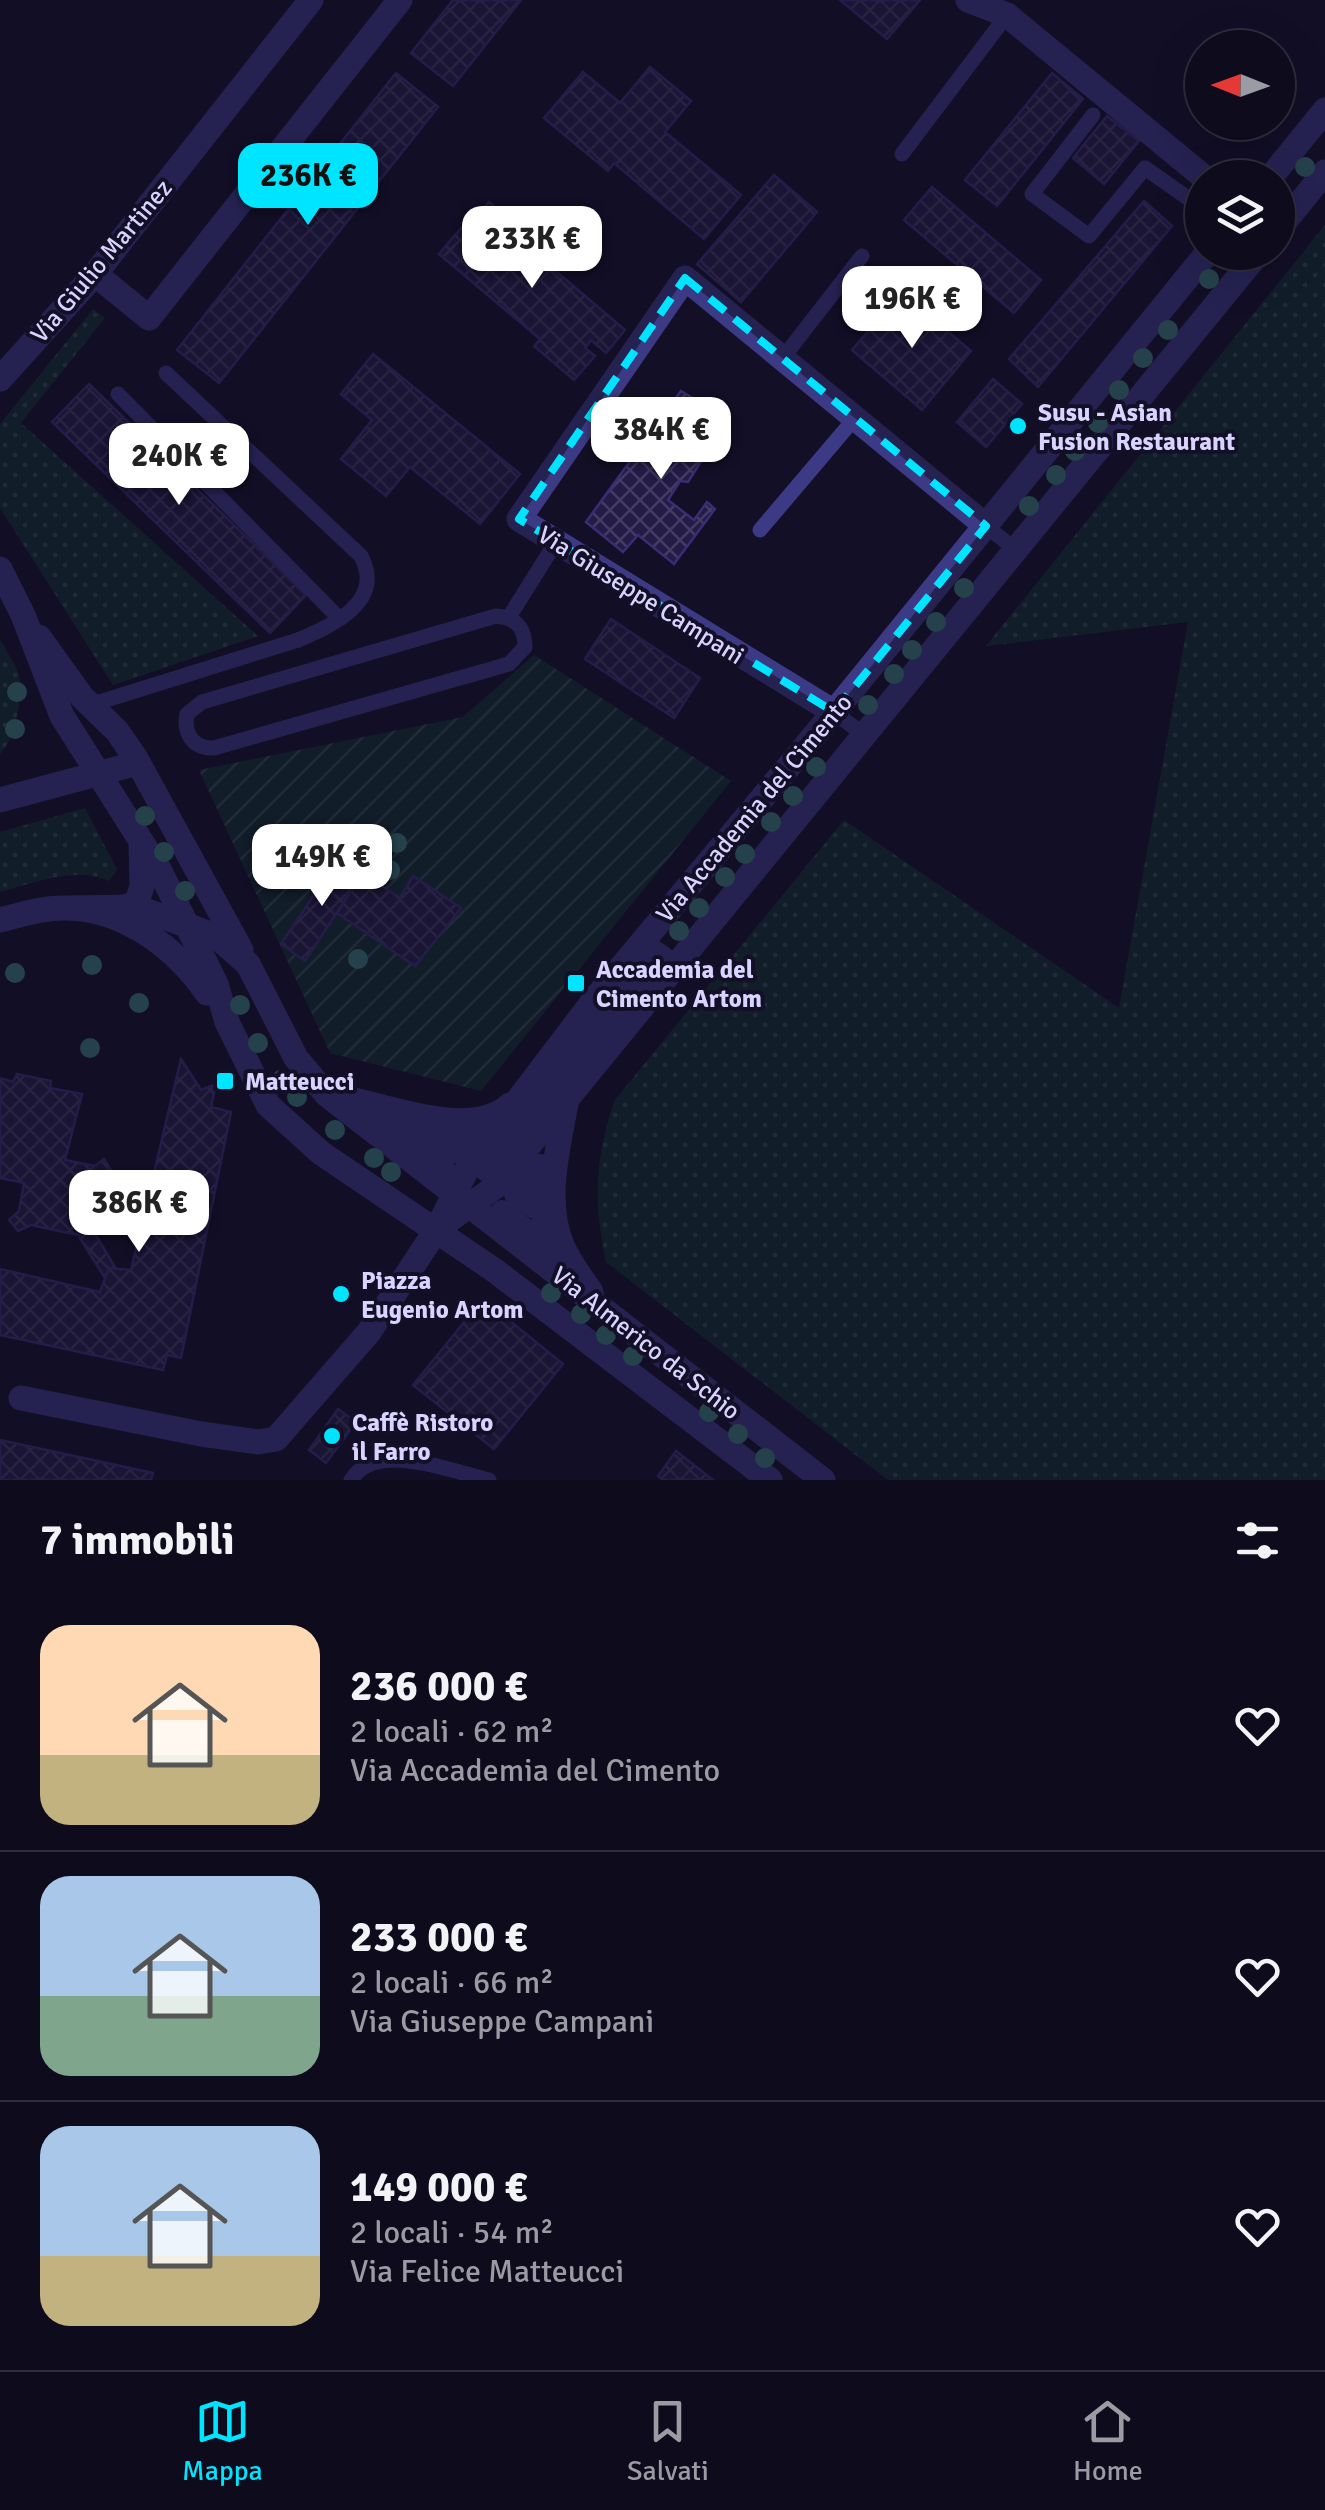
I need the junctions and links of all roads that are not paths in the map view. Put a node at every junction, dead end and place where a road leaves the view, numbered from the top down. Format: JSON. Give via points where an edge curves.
{"nodes":[{"id":1,"x":311,"y":0,"type":"edge"},
{"id":2,"x":400,"y":0,"type":"edge"},
{"id":3,"x":968,"y":0,"type":"edge"},
{"id":4,"x":1007,"y":16,"type":"junction"},
{"id":5,"x":1325,"y":110,"type":"edge"},
{"id":6,"x":1092,"y":115,"type":"dead end"},
{"id":7,"x":902,"y":154,"type":"dead end"},
{"id":8,"x":1285,"y":160,"type":"edge"},
{"id":9,"x":1185,"y":162,"type":"edge"},
{"id":10,"x":1325,"y":172,"type":"edge"},
{"id":11,"x":1185,"y":196,"type":"edge"},
{"id":12,"x":1295,"y":209,"type":"edge"},
{"id":13,"x":862,"y":256,"type":"dead end"},
{"id":14,"x":1193,"y":270,"type":"edge"},
{"id":15,"x":1244,"y":270,"type":"edge"},
{"id":16,"x":95,"y":274,"type":"junction"},
{"id":17,"x":782,"y":359,"type":"junction"},
{"id":18,"x":166,"y":373,"type":"dead end"},
{"id":19,"x":0,"y":379,"type":"edge"},
{"id":20,"x":118,"y":394,"type":"dead end"},
{"id":21,"x":855,"y":418,"type":"junction"},
{"id":22,"x":986,"y":526,"type":"junction"},
{"id":23,"x":760,"y":530,"type":"dead end"},
{"id":24,"x":556,"y":542,"type":"junction"},
{"id":25,"x":1016,"y":550,"type":"junction"},
{"id":26,"x":0,"y":569,"type":"edge"},
{"id":27,"x":23,"y":615,"type":"junction"},
{"id":28,"x":509,"y":617,"type":"junction"},
{"id":29,"x":340,"y":620,"type":"junction"},
{"id":30,"x":90,"y":705,"type":"junction"},
{"id":31,"x":834,"y":712,"type":"junction"},
{"id":32,"x":864,"y":735,"type":"junction"},
{"id":33,"x":138,"y":763,"type":"junction"},
{"id":34,"x":97,"y":773,"type":"junction"},
{"id":35,"x":0,"y":800,"type":"edge"},
{"id":36,"x":141,"y":843,"type":"junction"},
{"id":37,"x":128,"y":906,"type":"junction"},
{"id":38,"x":72,"y":908,"type":"junction"},
{"id":39,"x":0,"y":920,"type":"edge"},
{"id":40,"x":185,"y":923,"type":"junction"},
{"id":41,"x":248,"y":964,"type":"junction"},
{"id":42,"x":227,"y":1022,"type":"junction"},
{"id":43,"x":534,"y":1080,"type":"junction"},
{"id":44,"x":327,"y":1095,"type":"junction"},
{"id":45,"x":568,"y":1095,"type":"junction"},
{"id":46,"x":480,"y":1166,"type":"joint"},
{"id":47,"x":461,"y":1200,"type":"junction"},
{"id":48,"x":438,"y":1230,"type":"junction"},
{"id":49,"x":606,"y":1313,"type":"junction"},
{"id":50,"x":21,"y":1398,"type":"dead end"},
{"id":51,"x":350,"y":1480,"type":"edge"},
{"id":52,"x":488,"y":1480,"type":"edge"},
{"id":53,"x":770,"y":1480,"type":"edge"},
{"id":54,"x":823,"y":1480,"type":"edge"}],
"edges":[{"from":1,"to":16,"type":"street","name":"Via Giulio Martinez"},
{"from":2,"to":16,"type":"street","via":[[149,318]]},
{"from":3,"to":4,"type":"street"},
{"from":4,"to":7,"type":"lane"},
{"from":4,"to":9,"type":"street"},
{"from":5,"to":8,"type":"street"},
{"from":6,"to":11,"type":"lane","via":[[1032,194],[1089,236],[1145,168]]},
{"from":10,"to":12,"type":"street"},
{"from":13,"to":17,"type":"lane"},
{"from":14,"to":22,"type":"street","name":"Via Accademia del Cimento"},
{"from":15,"to":25,"type":"street","name":"Via Accademia del Cimento"},
{"from":16,"to":19,"type":"street","name":"Via Giulio Martinez"},
{"from":17,"to":21,"type":"street","name":"Via Giuseppe Campani"},
{"from":17,"to":24,"type":"street","name":"Via Giuseppe Campani","via":[[685,278],[519,520]]},
{"from":18,"to":29,"type":"lane","via":[[361,556],[368,584]]},
{"from":20,"to":29,"type":"lane"},
{"from":21,"to":22,"type":"street","name":"Via Giuseppe Campani"},
{"from":21,"to":23,"type":"lane"},
{"from":22,"to":25,"type":"lane"},
{"from":22,"to":31,"type":"street","name":"Via Accademia del Cimento"},
{"from":24,"to":28,"type":"lane"},
{"from":24,"to":31,"type":"street","name":"Via Giuseppe Campani"},
{"from":25,"to":32,"type":"street","name":"Via Accademia del Cimento"},
{"from":26,"to":27,"type":"street"},
{"from":27,"to":30,"type":"street","name":"Via Almerico da Schio"},
{"from":27,"to":34,"type":"street","via":[[56,705]]},
{"from":28,"to":28,"type":"lane","via":[[483,618],[202,702],[186,714],[186,730],[194,742],[214,748],[508,664],[526,647],[519,624]]},
{"from":29,"to":30,"type":"lane","via":[[298,640]]},
{"from":30,"to":33,"type":"street","name":"Via Almerico da Schio"},
{"from":31,"to":32,"type":"lane"},
{"from":31,"to":43,"type":"street","name":"Via Accademia del Cimento"},
{"from":32,"to":45,"type":"street","name":"Via Accademia del Cimento"},
{"from":33,"to":34,"type":"street"},
{"from":33,"to":41,"type":"street","name":"Via Almerico da Schio"},
{"from":34,"to":35,"type":"street"},
{"from":34,"to":36,"type":"street"},
{"from":36,"to":37,"type":"street","via":[[141,892]]},
{"from":36,"to":40,"type":"street"},
{"from":37,"to":38,"type":"street"},
{"from":37,"to":40,"type":"street"},
{"from":38,"to":39,"type":"street"},
{"from":38,"to":42,"type":"street","via":[[142,930],[193,972]]},
{"from":40,"to":41,"type":"street","via":[[216,936]]},
{"from":40,"to":42,"type":"street"},
{"from":41,"to":44,"type":"street","name":"Via Almerico da Schio","via":[[291,1051]]},
{"from":42,"to":48,"type":"street","name":"Via Almerico da Schio","via":[[260,1093],[286,1124]]},
{"from":43,"to":44,"type":"street","via":[[506,1109],[480,1120],[436,1118]]},
{"from":43,"to":47,"type":"street","name":"Via Accademia del Cimento","via":[[469,1165]]},
{"from":44,"to":47,"type":"street","name":"Via Almerico da Schio"},
{"from":45,"to":47,"type":"street","name":"Via Accademia del Cimento","via":[[495,1187]]},
{"from":45,"to":49,"type":"street","name":"Via Accademia del Cimento","via":[[554,1213],[568,1256]]},
{"from":46,"to":46,"type":"street","via":[[488,1172],[663,957],[653,950]]},
{"from":47,"to":48,"type":"street","name":"Via Accademia del Cimento"},
{"from":47,"to":49,"type":"street","name":"Via Almerico da Schio"},
{"from":48,"to":50,"type":"street","via":[[369,1332],[276,1439],[201,1434]]},
{"from":48,"to":53,"type":"street","name":"Via Almerico da Schio"},
{"from":49,"to":54,"type":"street","name":"Via Almerico da Schio"},
{"from":51,"to":52,"type":"lane","via":[[358,1468],[390,1457]]}]}
